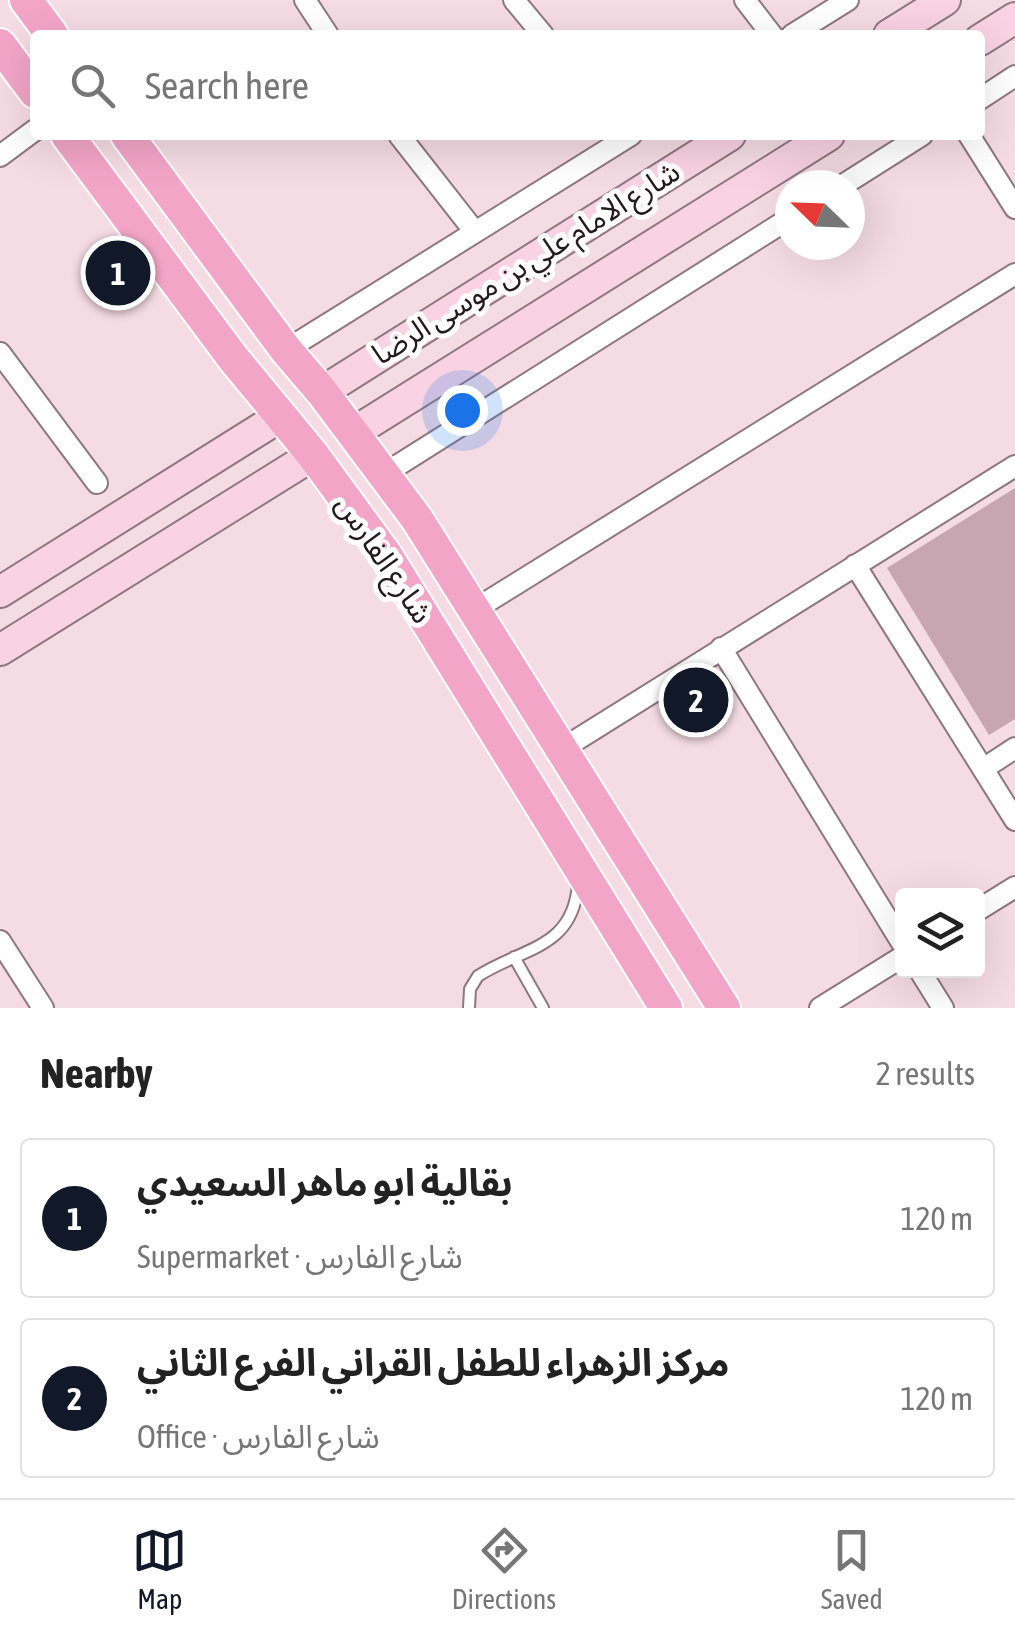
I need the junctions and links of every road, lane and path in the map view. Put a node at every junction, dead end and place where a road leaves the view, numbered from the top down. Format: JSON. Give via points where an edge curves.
{"nodes":[{"id":1,"x":26,"y":0,"type":"edge"},
{"id":2,"x":305,"y":0,"type":"edge"},
{"id":3,"x":514,"y":0,"type":"edge"},
{"id":4,"x":745,"y":0,"type":"edge"},
{"id":5,"x":848,"y":0,"type":"edge"},
{"id":6,"x":945,"y":0,"type":"edge"},
{"id":7,"x":1015,"y":18,"type":"edge"},
{"id":8,"x":48,"y":30,"type":"edge"},
{"id":9,"x":325,"y":30,"type":"edge"},
{"id":10,"x":539,"y":30,"type":"edge"},
{"id":11,"x":768,"y":30,"type":"edge"},
{"id":12,"x":800,"y":30,"type":"edge"},
{"id":13,"x":898,"y":30,"type":"edge"},
{"id":14,"x":985,"y":37,"type":"edge"},
{"id":15,"x":0,"y":45,"type":"edge"},
{"id":16,"x":1015,"y":76,"type":"edge"},
{"id":17,"x":30,"y":85,"type":"edge"},
{"id":18,"x":985,"y":95,"type":"edge"},
{"id":19,"x":30,"y":134,"type":"edge"},
{"id":20,"x":71,"y":140,"type":"edge"},
{"id":21,"x":130,"y":140,"type":"edge"},
{"id":22,"x":404,"y":140,"type":"edge"},
{"id":23,"x":623,"y":140,"type":"edge"},
{"id":24,"x":722,"y":140,"type":"edge"},
{"id":25,"x":820,"y":140,"type":"edge"},
{"id":26,"x":914,"y":140,"type":"edge"},
{"id":27,"x":972,"y":140,"type":"edge"},
{"id":28,"x":0,"y":156,"type":"edge"},
{"id":29,"x":865,"y":171,"type":"edge"},
{"id":30,"x":1015,"y":208,"type":"edge"},
{"id":31,"x":775,"y":227,"type":"edge"},
{"id":32,"x":475,"y":232,"type":"junction"},
{"id":33,"x":1015,"y":274,"type":"edge"},
{"id":34,"x":286,"y":350,"type":"junction"},
{"id":35,"x":0,"y":353,"type":"edge"},
{"id":36,"x":322,"y":392,"type":"junction"},
{"id":37,"x":281,"y":416,"type":"junction"},
{"id":38,"x":354,"y":433,"type":"junction"},
{"id":39,"x":313,"y":455,"type":"junction"},
{"id":40,"x":1015,"y":466,"type":"edge"},
{"id":41,"x":384,"y":474,"type":"junction"},
{"id":42,"x":180,"y":480,"type":"junction"},
{"id":43,"x":96,"y":483,"type":"dead end"},
{"id":44,"x":206,"y":522,"type":"junction"},
{"id":45,"x":855,"y":565,"type":"junction"},
{"id":46,"x":0,"y":592,"type":"edge"},
{"id":47,"x":474,"y":610,"type":"junction"},
{"id":48,"x":720,"y":648,"type":"junction"},
{"id":49,"x":0,"y":650,"type":"edge"},
{"id":50,"x":1015,"y":748,"type":"edge"},
{"id":51,"x":562,"y":749,"type":"junction"},
{"id":52,"x":983,"y":768,"type":"junction"},
{"id":53,"x":1015,"y":820,"type":"edge"},
{"id":54,"x":576,"y":864,"type":"junction"},
{"id":55,"x":1015,"y":887,"type":"edge"},
{"id":56,"x":985,"y":906,"type":"edge"},
{"id":57,"x":895,"y":932,"type":"edge"},
{"id":58,"x":0,"y":941,"type":"edge"},
{"id":59,"x":514,"y":957,"type":"junction"},
{"id":60,"x":895,"y":961,"type":"edge"},
{"id":61,"x":925,"y":978,"type":"edge"},
{"id":62,"x":34,"y":1005,"type":"edge"},
{"id":63,"x":469,"y":1008,"type":"edge"},
{"id":64,"x":542,"y":1008,"type":"edge"},
{"id":65,"x":666,"y":1008,"type":"edge"},
{"id":66,"x":724,"y":1008,"type":"edge"},
{"id":67,"x":820,"y":1008,"type":"edge"},
{"id":68,"x":943,"y":1008,"type":"edge"}],
"edges":[{"from":1,"to":8,"type":"main road"},
{"from":2,"to":9,"type":"street"},
{"from":3,"to":10,"type":"street"},
{"from":4,"to":11,"type":"street"},
{"from":5,"to":12,"type":"street"},
{"from":6,"to":13,"type":"main road"},
{"from":7,"to":14,"type":"main road"},
{"from":15,"to":17,"type":"main road"},
{"from":16,"to":18,"type":"street"},
{"from":19,"to":28,"type":"street"},
{"from":20,"to":37,"type":"main road","name":"شارع الفارس"},
{"from":21,"to":34,"type":"main road","name":"شارع الفارس"},
{"from":22,"to":32,"type":"street"},
{"from":23,"to":32,"type":"street"},
{"from":24,"to":36,"type":"main road","name":"شارع الامام علي بن موسى الرضا"},
{"from":25,"to":38,"type":"main road","name":"شارع الامام علي بن موسى الرضا"},
{"from":26,"to":29,"type":"street"},
{"from":27,"to":30,"type":"street"},
{"from":31,"to":41,"type":"street"},
{"from":32,"to":34,"type":"street"},
{"from":33,"to":47,"type":"street"},
{"from":34,"to":36,"type":"main road","name":"شارع الفارس"},
{"from":35,"to":43,"type":"street"},
{"from":36,"to":37,"type":"main road"},
{"from":36,"to":38,"type":"main road","name":"شارع الفارس"},
{"from":37,"to":39,"type":"main road","name":"شارع الفارس"},
{"from":37,"to":42,"type":"main road"},
{"from":38,"to":39,"type":"main road"},
{"from":38,"to":41,"type":"main road","name":"شارع الفارس"},
{"from":39,"to":44,"type":"main road"},
{"from":39,"to":54,"type":"main road","name":"شارع الفارس","via":[[386,555]]},
{"from":40,"to":45,"type":"street"},
{"from":41,"to":47,"type":"main road","name":"شارع الفارس"},
{"from":42,"to":44,"type":"main road"},
{"from":42,"to":46,"type":"main road"},
{"from":44,"to":49,"type":"main road"},
{"from":45,"to":48,"type":"street"},
{"from":45,"to":52,"type":"street"},
{"from":47,"to":51,"type":"main road","name":"شارع الفارس"},
{"from":48,"to":51,"type":"street"},
{"from":48,"to":57,"type":"street"},
{"from":50,"to":52,"type":"street"},
{"from":51,"to":66,"type":"main road","name":"شارع الفارس"},
{"from":52,"to":53,"type":"street"},
{"from":54,"to":59,"type":"lane","via":[[577,899],[564,930]]},
{"from":54,"to":65,"type":"main road","name":"شارع الفارس"},
{"from":55,"to":56,"type":"street"},
{"from":58,"to":62,"type":"street"},
{"from":59,"to":63,"type":"lane","via":[[478,976]]},
{"from":59,"to":64,"type":"lane"},
{"from":60,"to":67,"type":"street"},
{"from":61,"to":68,"type":"street"}]}
